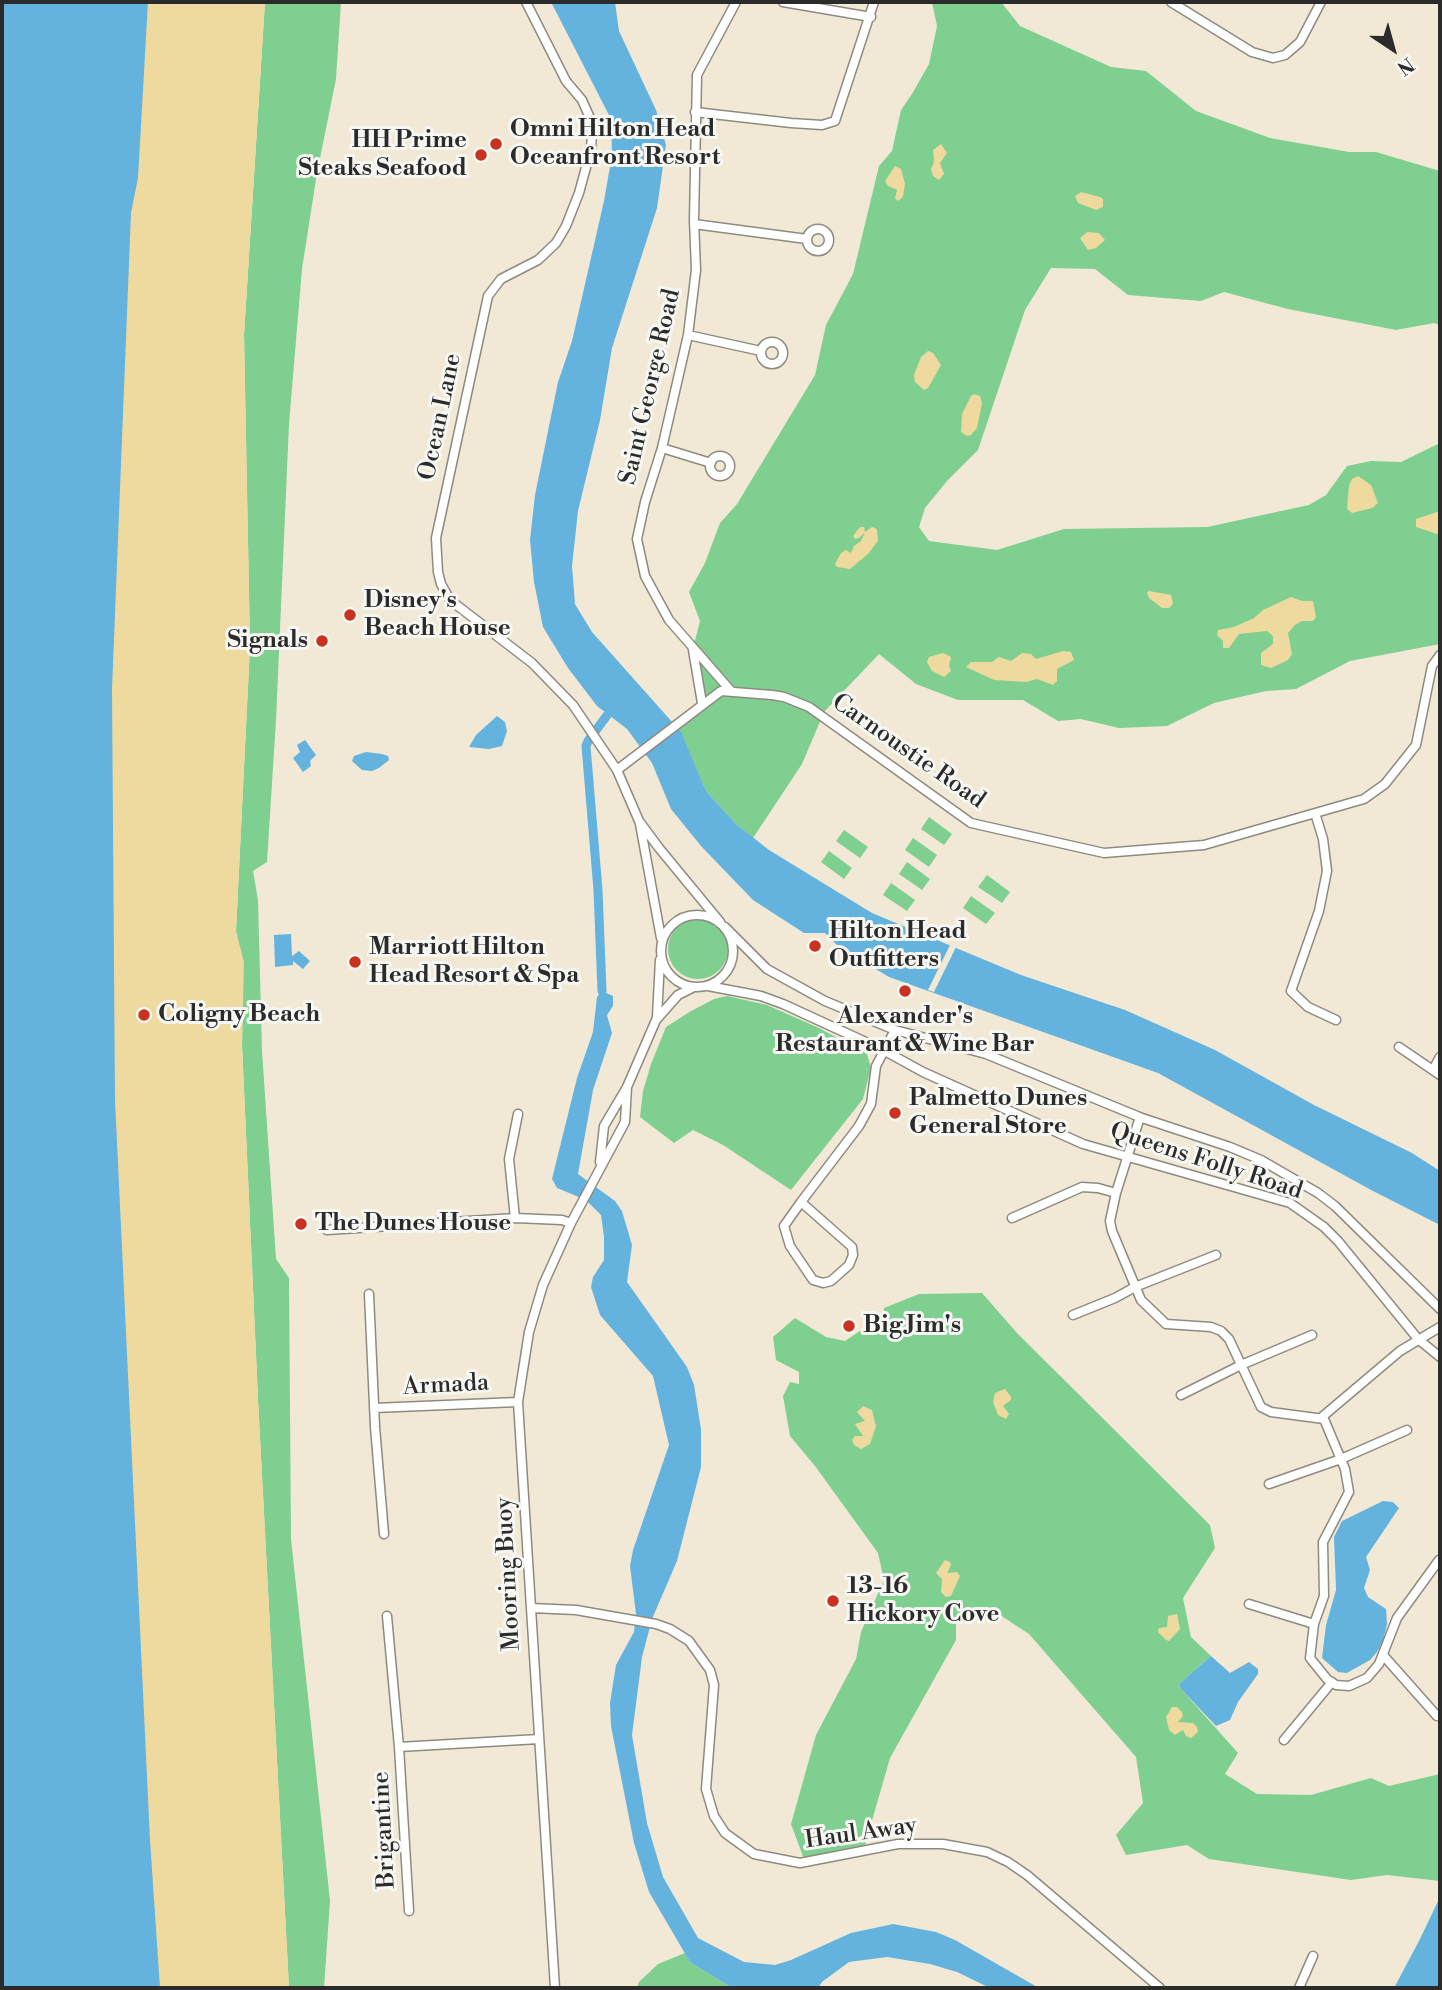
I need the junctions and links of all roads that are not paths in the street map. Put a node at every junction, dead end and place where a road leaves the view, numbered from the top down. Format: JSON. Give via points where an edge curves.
{"nodes":[{"id":1,"x":526,"y":2,"type":"edge"},
{"id":2,"x":736,"y":2,"type":"edge"},
{"id":3,"x":783,"y":2,"type":"edge"},
{"id":4,"x":874,"y":2,"type":"edge"},
{"id":5,"x":1171,"y":2,"type":"edge"},
{"id":6,"x":1321,"y":2,"type":"edge"},
{"id":7,"x":870,"y":17,"type":"junction"},
{"id":8,"x":695,"y":112,"type":"junction"},
{"id":9,"x":694,"y":224,"type":"junction"},
{"id":10,"x":807,"y":239,"type":"dead end"},
{"id":11,"x":688,"y":335,"type":"junction"},
{"id":12,"x":761,"y":351,"type":"dead end"},
{"id":13,"x":662,"y":448,"type":"junction"},
{"id":14,"x":711,"y":463,"type":"dead end"},
{"id":15,"x":692,"y":648,"type":"junction"},
{"id":16,"x":1440,"y":655,"type":"edge"},
{"id":17,"x":732,"y":691,"type":"junction"},
{"id":18,"x":702,"y":703,"type":"junction"},
{"id":19,"x":617,"y":770,"type":"junction"},
{"id":20,"x":1315,"y":813,"type":"junction"},
{"id":21,"x":639,"y":821,"type":"junction"},
{"id":22,"x":723,"y":925,"type":"junction"},
{"id":23,"x":662,"y":941,"type":"junction"},
{"id":24,"x":661,"y":954,"type":"junction"},
{"id":25,"x":708,"y":986,"type":"junction"},
{"id":26,"x":694,"y":987,"type":"junction"},
{"id":27,"x":656,"y":1020,"type":"junction"},
{"id":28,"x":1336,"y":1020,"type":"dead end"},
{"id":29,"x":895,"y":1030,"type":"junction"},
{"id":30,"x":1399,"y":1047,"type":"dead end"},
{"id":31,"x":883,"y":1050,"type":"junction"},
{"id":32,"x":1440,"y":1057,"type":"edge"},
{"id":33,"x":1437,"y":1071,"type":"edge"},
{"id":34,"x":627,"y":1087,"type":"junction"},
{"id":35,"x":518,"y":1114,"type":"dead end"},
{"id":36,"x":1140,"y":1117,"type":"junction"},
{"id":37,"x":1129,"y":1156,"type":"junction"},
{"id":38,"x":597,"y":1172,"type":"junction"},
{"id":39,"x":1115,"y":1193,"type":"junction"},
{"id":40,"x":802,"y":1202,"type":"junction"},
{"id":41,"x":1012,"y":1218,"type":"dead end"},
{"id":42,"x":515,"y":1219,"type":"junction"},
{"id":43,"x":571,"y":1223,"type":"junction"},
{"id":44,"x":327,"y":1230,"type":"dead end"},
{"id":45,"x":1216,"y":1255,"type":"dead end"},
{"id":46,"x":1135,"y":1287,"type":"junction"},
{"id":47,"x":369,"y":1294,"type":"dead end"},
{"id":48,"x":1440,"y":1309,"type":"edge"},
{"id":49,"x":1073,"y":1315,"type":"dead end"},
{"id":50,"x":1440,"y":1327,"type":"edge"},
{"id":51,"x":1312,"y":1335,"type":"dead end"},
{"id":52,"x":1418,"y":1339,"type":"junction"},
{"id":53,"x":1440,"y":1357,"type":"edge"},
{"id":54,"x":1241,"y":1365,"type":"junction"},
{"id":55,"x":1181,"y":1395,"type":"dead end"},
{"id":56,"x":518,"y":1402,"type":"junction"},
{"id":57,"x":374,"y":1408,"type":"junction"},
{"id":58,"x":1322,"y":1418,"type":"junction"},
{"id":59,"x":1408,"y":1430,"type":"dead end"},
{"id":60,"x":1340,"y":1459,"type":"junction"},
{"id":61,"x":1269,"y":1484,"type":"dead end"},
{"id":62,"x":384,"y":1534,"type":"dead end"},
{"id":63,"x":1439,"y":1560,"type":"edge"},
{"id":64,"x":1249,"y":1604,"type":"dead end"},
{"id":65,"x":531,"y":1608,"type":"junction"},
{"id":66,"x":387,"y":1616,"type":"dead end"},
{"id":67,"x":1314,"y":1625,"type":"junction"},
{"id":68,"x":1382,"y":1655,"type":"junction"},
{"id":69,"x":1332,"y":1682,"type":"junction"},
{"id":70,"x":1437,"y":1716,"type":"dead end"},
{"id":71,"x":539,"y":1739,"type":"junction"},
{"id":72,"x":1284,"y":1740,"type":"dead end"},
{"id":73,"x":399,"y":1747,"type":"junction"},
{"id":74,"x":409,"y":1911,"type":"dead end"},
{"id":75,"x":1313,"y":1956,"type":"dead end"},
{"id":76,"x":555,"y":1988,"type":"edge"},
{"id":77,"x":1160,"y":1988,"type":"edge"},
{"id":78,"x":1299,"y":1988,"type":"edge"}],
"edges":[{"from":1,"to":19,"type":"street","name":"Ocean Lane","via":[[590,118],[591,149],[579,193],[556,243],[538,260],[501,279],[488,296],[435,556],[450,600],[532,663],[565,695]]},
{"from":2,"to":8,"type":"street","name":"Saint George Road","via":[[697,75]]},
{"from":3,"to":7,"type":"street"},
{"from":4,"to":7,"type":"street"},
{"from":5,"to":6,"type":"street","via":[[1252,52],[1273,58],[1285,55],[1300,42]]},
{"from":7,"to":8,"type":"street","via":[[835,121],[822,125]]},
{"from":8,"to":9,"type":"street","name":"Saint George Road"},
{"from":9,"to":10,"type":"street"},
{"from":9,"to":11,"type":"street","name":"Saint George Road","via":[[696,270]]},
{"from":11,"to":12,"type":"street"},
{"from":11,"to":13,"type":"street","name":"Saint George Road"},
{"from":13,"to":14,"type":"street"},
{"from":13,"to":15,"type":"street","name":"Saint George Road","via":[[637,539],[645,576],[668,621]]},
{"from":15,"to":17,"type":"street","name":"Saint George Road"},
{"from":15,"to":18,"type":"street"},
{"from":16,"to":20,"type":"street","name":"Carnoustie Road","via":[[1432,666],[1416,746],[1385,784],[1364,799]]},
{"from":17,"to":18,"type":"street","name":"Carnoustie Road","via":[[721,691]]},
{"from":17,"to":20,"type":"street","name":"Carnoustie Road","via":[[784,697],[808,707],[971,824],[1078,849],[1104,853],[1204,845]]},
{"from":18,"to":19,"type":"street","name":"Carnoustie Road"},
{"from":19,"to":21,"type":"street","name":"Ocean Lane"},
{"from":20,"to":28,"type":"street","via":[[1326,871],[1319,911],[1291,991],[1308,1007]]},
{"from":21,"to":22,"type":"street","name":"Ocean Lane"},
{"from":21,"to":23,"type":"street","name":"Ocean Lane"},
{"from":22,"to":23,"type":"street","via":[[704,915],[687,916],[671,925]]},
{"from":22,"to":25,"type":"street","via":[[732,940],[732,961],[725,974]]},
{"from":22,"to":29,"type":"street","name":"Queens Folly Road","via":[[759,962],[785,980]]},
{"from":23,"to":24,"type":"street"},
{"from":24,"to":26,"type":"street","via":[[673,978]]},
{"from":24,"to":27,"type":"street","name":"Mooring Buoy"},
{"from":25,"to":26,"type":"street"},
{"from":25,"to":31,"type":"street","name":"Queens Folly Road","via":[[771,999]]},
{"from":26,"to":27,"type":"street","name":"Mooring Buoy","via":[[678,995]]},
{"from":27,"to":34,"type":"street","name":"Mooring Buoy"},
{"from":29,"to":31,"type":"street"},
{"from":29,"to":36,"type":"street","name":"Queens Folly Road","via":[[986,1054]]},
{"from":30,"to":33,"type":"street"},
{"from":31,"to":37,"type":"street","name":"Queens Folly Road","via":[[1083,1144]]},
{"from":31,"to":40,"type":"street","via":[[871,1104]]},
{"from":32,"to":33,"type":"street"},
{"from":34,"to":38,"type":"street","name":"Mooring Buoy","via":[[604,1126]]},
{"from":34,"to":38,"type":"street","name":"Mooring Buoy","via":[[625,1122]]},
{"from":35,"to":42,"type":"street","via":[[509,1159]]},
{"from":36,"to":37,"type":"street"},
{"from":36,"to":48,"type":"street","name":"Queens Folly Road","via":[[1261,1160],[1318,1193]]},
{"from":37,"to":39,"type":"street"},
{"from":37,"to":52,"type":"street","name":"Queens Folly Road","via":[[1290,1203],[1305,1212],[1338,1241]]},
{"from":38,"to":43,"type":"street","name":"Mooring Buoy"},
{"from":39,"to":41,"type":"street","via":[[1082,1187]]},
{"from":39,"to":46,"type":"street","via":[[1112,1231]]},
{"from":40,"to":40,"type":"street","via":[[784,1227],[790,1246],[813,1280],[831,1281],[849,1265],[852,1247]]},
{"from":42,"to":43,"type":"street"},
{"from":42,"to":44,"type":"street"},
{"from":43,"to":56,"type":"street","name":"Mooring Buoy","via":[[532,1320]]},
{"from":45,"to":46,"type":"street"},
{"from":46,"to":49,"type":"street"},
{"from":46,"to":54,"type":"street","via":[[1141,1300],[1166,1324],[1221,1331]]},
{"from":47,"to":57,"type":"street","name":"Armada"},
{"from":50,"to":52,"type":"street"},
{"from":51,"to":54,"type":"street"},
{"from":52,"to":53,"type":"street","name":"Queens Folly Road"},
{"from":52,"to":58,"type":"street"},
{"from":54,"to":55,"type":"street"},
{"from":54,"to":58,"type":"street","via":[[1261,1407]]},
{"from":56,"to":57,"type":"street","name":"Armada"},
{"from":56,"to":65,"type":"street","name":"Mooring Buoy"},
{"from":57,"to":62,"type":"street","name":"Armada"},
{"from":58,"to":60,"type":"street"},
{"from":59,"to":60,"type":"street"},
{"from":60,"to":61,"type":"street"},
{"from":60,"to":67,"type":"street","via":[[1349,1492],[1323,1542],[1324,1597]]},
{"from":63,"to":68,"type":"street","via":[[1397,1618]]},
{"from":64,"to":67,"type":"street"},
{"from":65,"to":71,"type":"street","name":"Mooring Buoy"},
{"from":65,"to":77,"type":"street","name":"Haul Away","via":[[628,1618],[670,1629],[689,1641],[710,1670],[714,1685],[706,1789],[714,1816],[725,1833],[754,1854],[800,1863],[898,1844],[943,1844],[987,1852],[1027,1875]]},
{"from":66,"to":73,"type":"street","name":"Brigantine"},
{"from":67,"to":69,"type":"street","via":[[1310,1658]]},
{"from":68,"to":69,"type":"street","via":[[1367,1678],[1357,1684]]},
{"from":68,"to":70,"type":"street"},
{"from":69,"to":72,"type":"street"},
{"from":71,"to":73,"type":"street","name":"Brigantine"},
{"from":71,"to":76,"type":"street","name":"Mooring Buoy"},
{"from":73,"to":74,"type":"street","name":"Brigantine"},
{"from":75,"to":78,"type":"street"}]}
